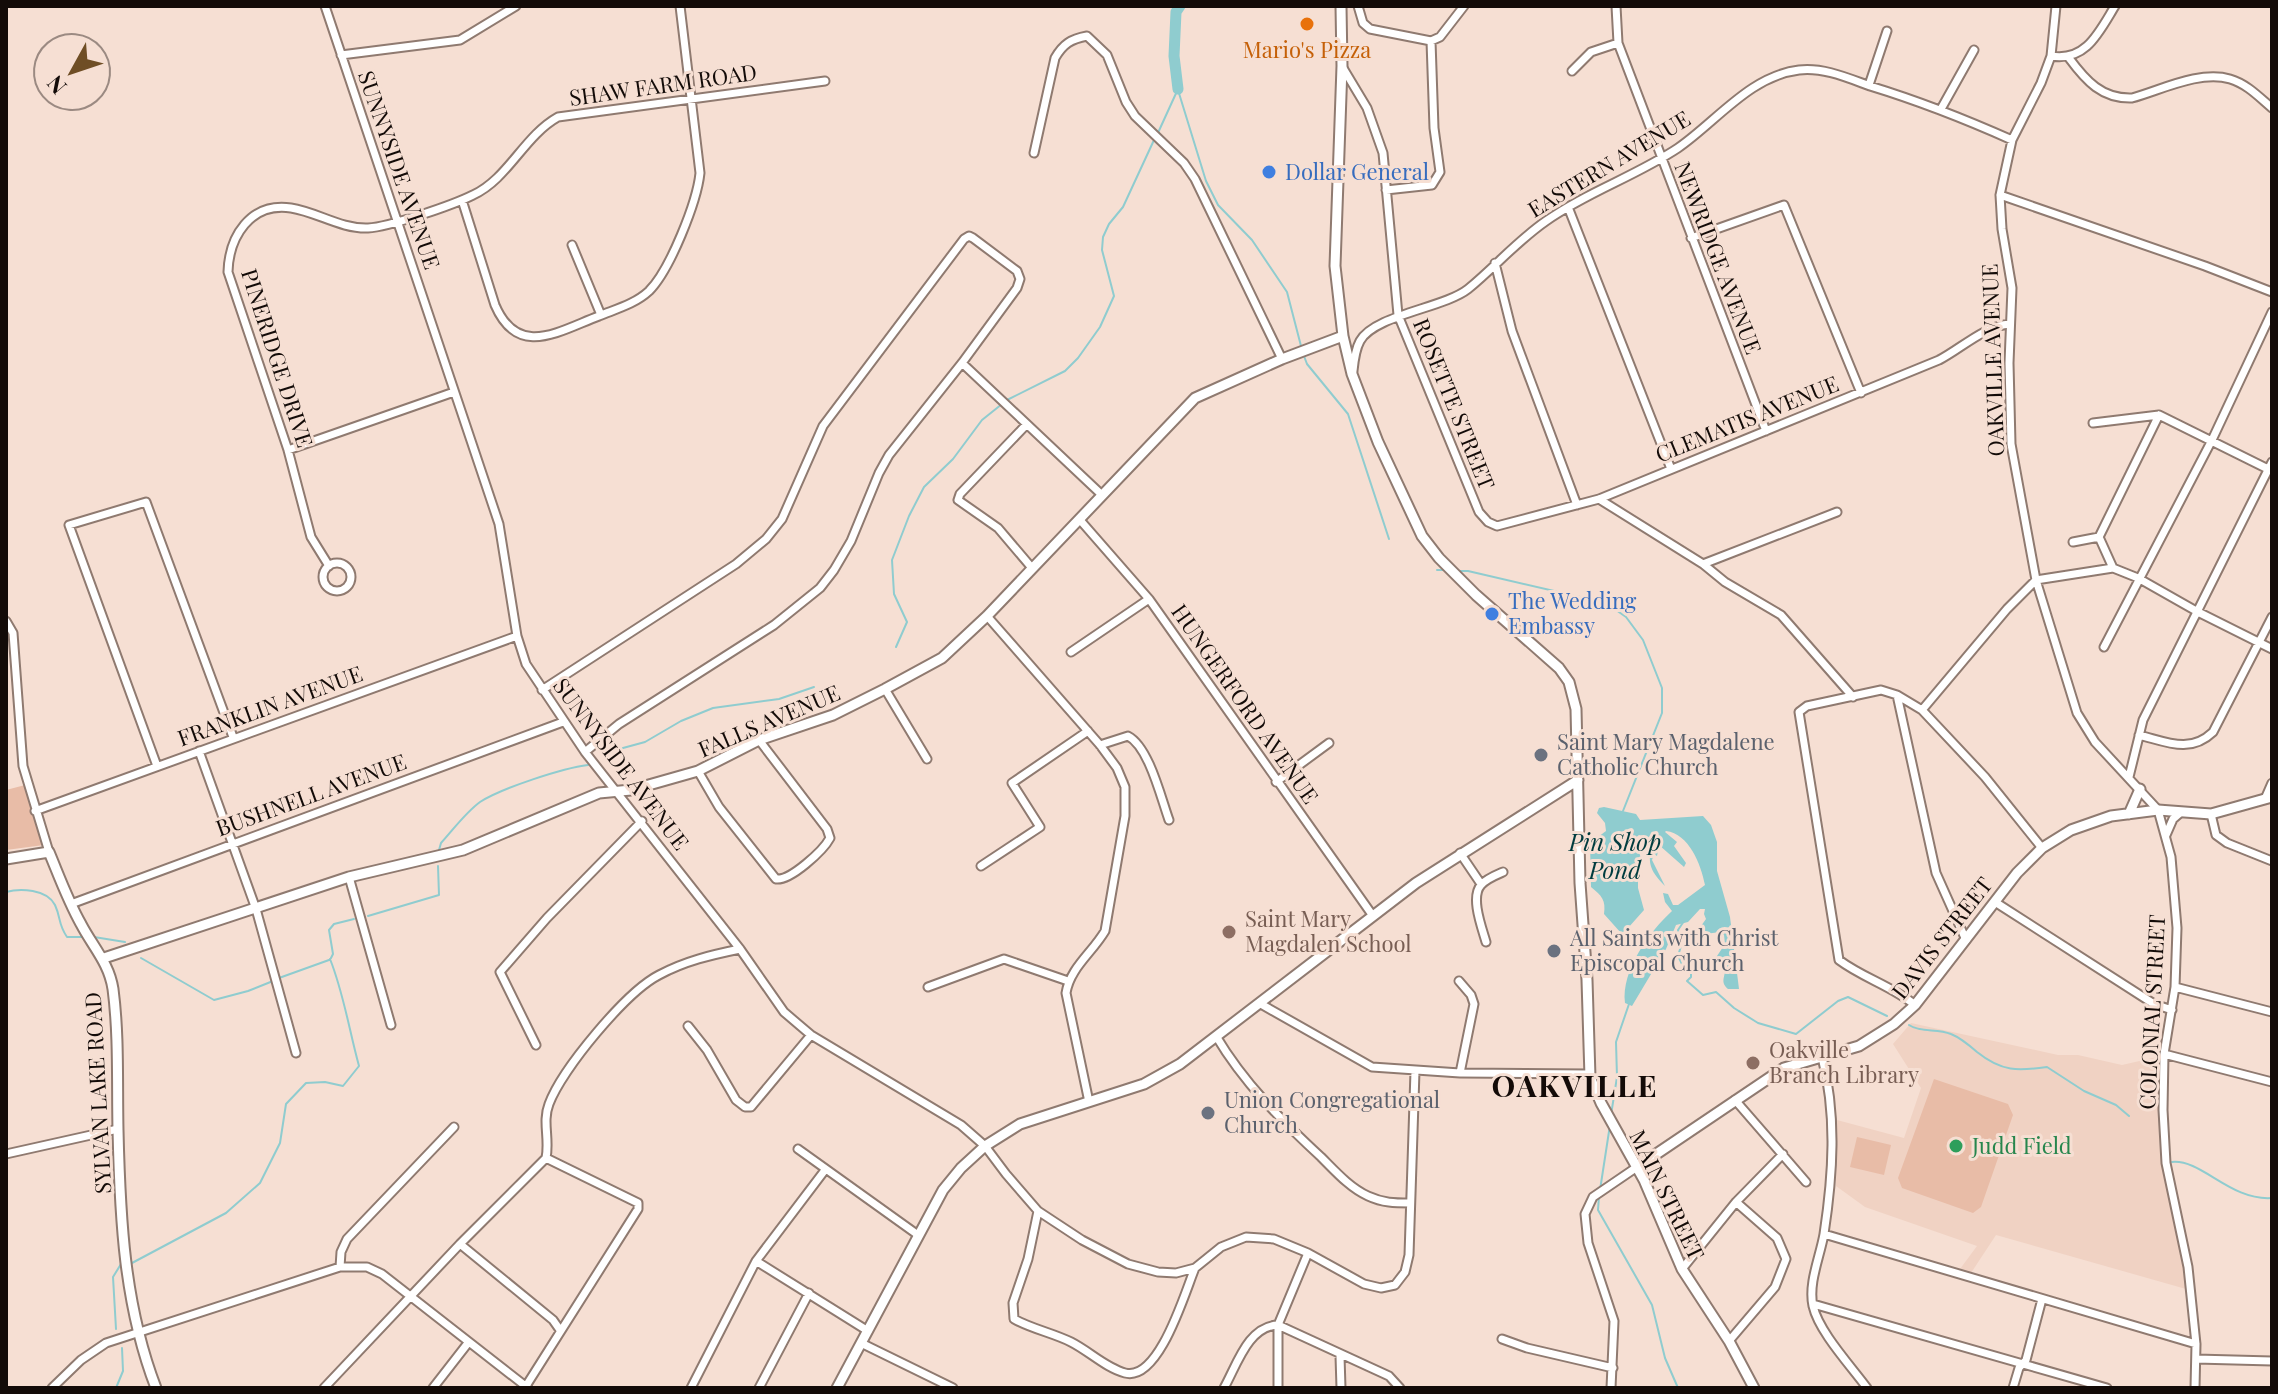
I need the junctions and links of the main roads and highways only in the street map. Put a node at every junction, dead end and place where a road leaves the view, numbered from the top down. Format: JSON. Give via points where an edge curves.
{"nodes":[{"id":1,"x":1341,"y":6,"type":"edge"},
{"id":2,"x":1343,"y":336,"type":"junction"},
{"id":3,"x":1578,"y":780,"type":"junction"},
{"id":4,"x":2140,"y":789,"type":"road end"},
{"id":5,"x":2268,"y":798,"type":"edge"},
{"id":6,"x":2129,"y":814,"type":"junction"},
{"id":7,"x":6,"y":859,"type":"edge"},
{"id":8,"x":104,"y":958,"type":"junction"},
{"id":9,"x":1637,"y":1167,"type":"junction"},
{"id":10,"x":156,"y":1388,"type":"edge"},
{"id":11,"x":837,"y":1388,"type":"edge"},
{"id":12,"x":1754,"y":1388,"type":"edge"}],
"edges":[{"from":1,"to":2,"type":"main road","name":"MAIN STREET","via":[[1335,266]]},
{"from":2,"to":3,"type":"main road","name":"MAIN STREET","via":[[1378,442],[1417,527],[1445,565],[1569,682],[1576,709]]},
{"from":2,"to":8,"type":"main road","name":"FALLS AVENUE","via":[[1199,395],[987,616],[942,658],[885,689],[698,771],[599,793],[463,850],[349,877]]},
{"from":3,"to":9,"type":"main road","name":"MAIN STREET","via":[[1589,1074]]},
{"from":3,"to":11,"type":"main road","via":[[1460,853],[1180,1064],[1144,1084],[1020,1124],[985,1146],[943,1190]]},
{"from":4,"to":6,"type":"main road"},
{"from":5,"to":6,"type":"main road","name":"DAVIS STREET","via":[[2211,814]]},
{"from":6,"to":9,"type":"main road","name":"DAVIS STREET","via":[[2071,830],[2042,848],[1894,1024],[1859,1046],[1784,1068]]},
{"from":7,"to":8,"type":"main road","name":"SYLVAN LAKE ROAD","via":[[49,852],[71,904]]},
{"from":8,"to":10,"type":"main road","name":"SYLVAN LAKE ROAD","via":[[113,988],[126,1263],[137,1332]]},
{"from":9,"to":12,"type":"main road","name":"MAIN STREET","via":[[1682,1269]]}]}
